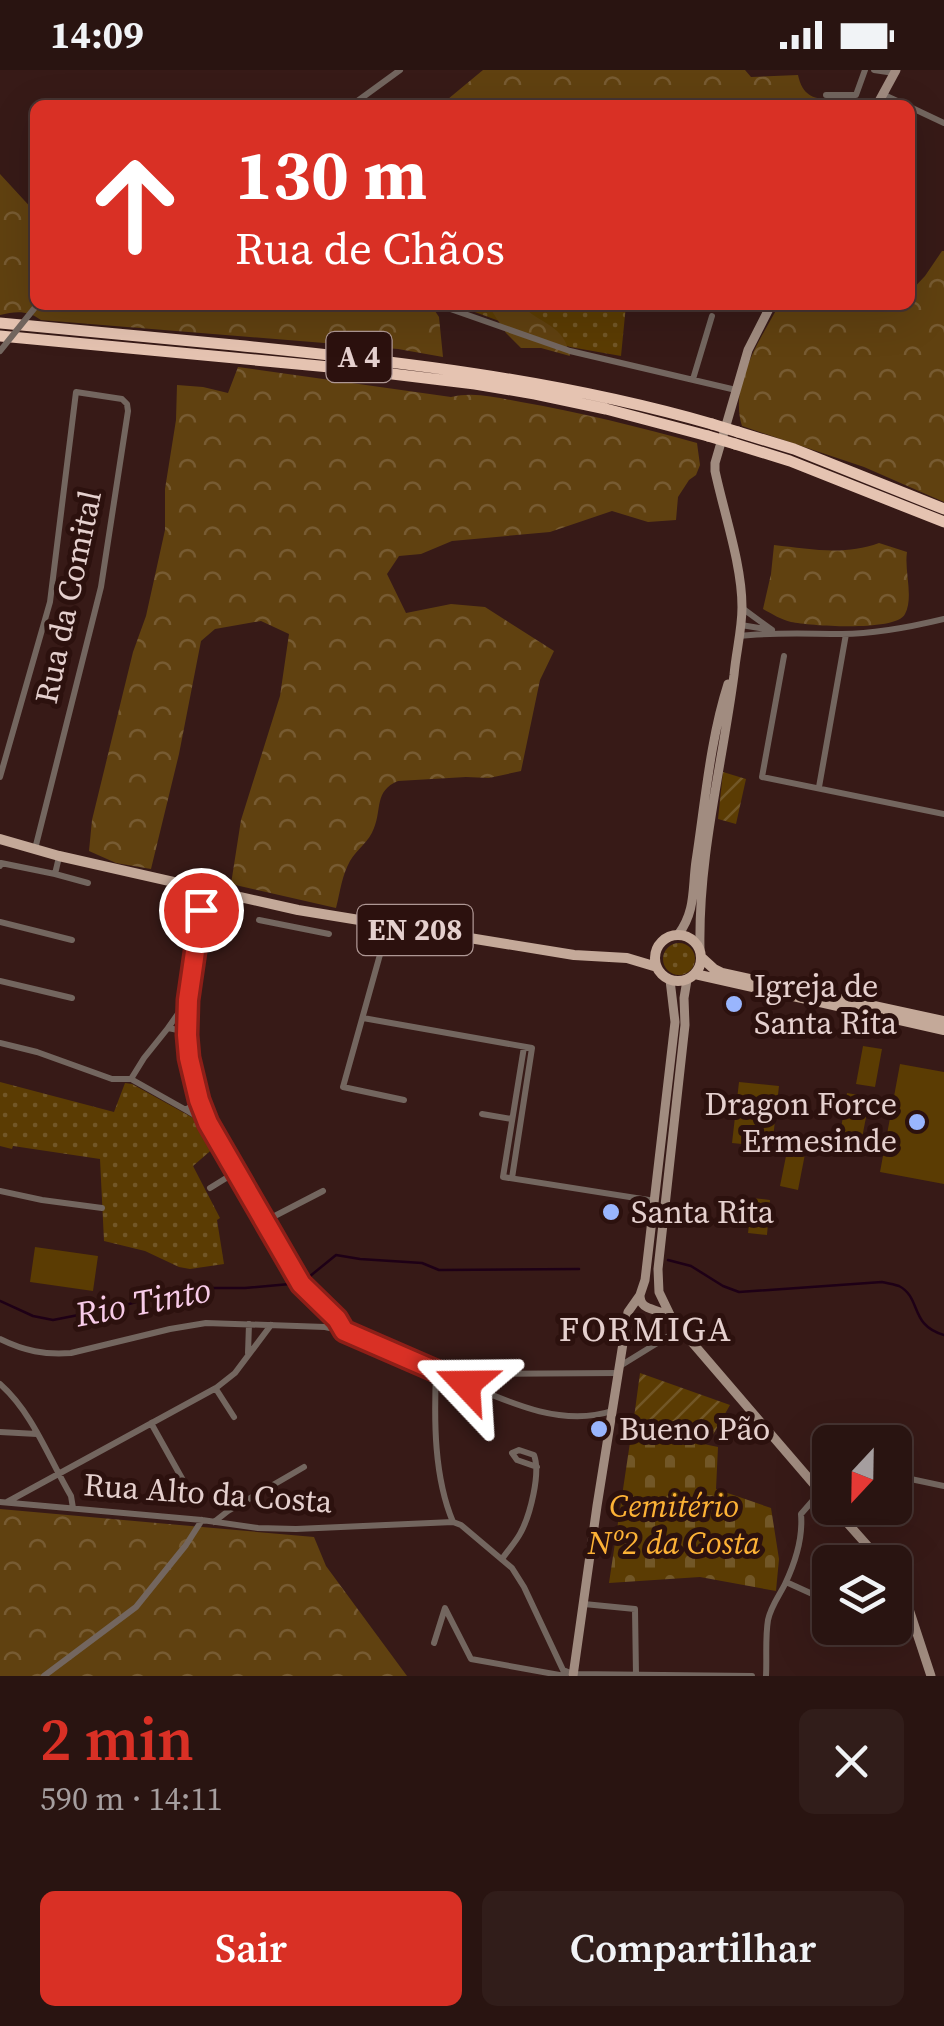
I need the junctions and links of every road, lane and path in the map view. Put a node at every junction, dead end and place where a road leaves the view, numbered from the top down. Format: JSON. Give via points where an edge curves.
{"nodes":[{"id":1,"x":400,"y":70,"type":"edge"},
{"id":2,"x":864,"y":70,"type":"edge"},
{"id":3,"x":874,"y":70,"type":"edge"},
{"id":4,"x":895,"y":72,"type":"edge"},
{"id":5,"x":882,"y":94,"type":"junction"},
{"id":6,"x":826,"y":95,"type":"dead end"},
{"id":7,"x":359,"y":100,"type":"edge"},
{"id":8,"x":879,"y":100,"type":"edge"},
{"id":9,"x":895,"y":100,"type":"edge"},
{"id":10,"x":915,"y":110,"type":"edge"},
{"id":11,"x":944,"y":124,"type":"edge"},
{"id":12,"x":33,"y":310,"type":"edge"},
{"id":13,"x":453,"y":310,"type":"edge"},
{"id":14,"x":769,"y":310,"type":"edge"},
{"id":15,"x":712,"y":316,"type":"dead end"},
{"id":16,"x":0,"y":322,"type":"edge"},
{"id":17,"x":0,"y":336,"type":"edge"},
{"id":18,"x":0,"y":351,"type":"edge"},
{"id":19,"x":694,"y":379,"type":"junction"},
{"id":20,"x":736,"y":390,"type":"junction"},
{"id":21,"x":710,"y":430,"type":"junction"},
{"id":22,"x":736,"y":438,"type":"junction"},
{"id":23,"x":944,"y":509,"type":"edge"},
{"id":24,"x":944,"y":522,"type":"edge"},
{"id":25,"x":742,"y":608,"type":"junction"},
{"id":26,"x":944,"y":618,"type":"edge"},
{"id":27,"x":740,"y":631,"type":"junction"},
{"id":28,"x":775,"y":631,"type":"junction"},
{"id":29,"x":846,"y":634,"type":"junction"},
{"id":30,"x":784,"y":656,"type":"dead end"},
{"id":31,"x":735,"y":663,"type":"junction"},
{"id":32,"x":0,"y":777,"type":"edge"},
{"id":33,"x":819,"y":787,"type":"junction"},
{"id":34,"x":944,"y":814,"type":"edge"},
{"id":35,"x":0,"y":839,"type":"edge"},
{"id":36,"x":35,"y":850,"type":"junction"},
{"id":37,"x":59,"y":856,"type":"junction"},
{"id":38,"x":0,"y":864,"type":"edge"},
{"id":39,"x":55,"y":874,"type":"junction"},
{"id":40,"x":88,"y":883,"type":"dead end"},
{"id":41,"x":204,"y":889,"type":"junction"},
{"id":42,"x":298,"y":910,"type":"junction"},
{"id":43,"x":259,"y":920,"type":"dead end"},
{"id":44,"x":0,"y":922,"type":"edge"},
{"id":45,"x":388,"y":926,"type":"junction"},
{"id":46,"x":295,"y":928,"type":"junction"},
{"id":47,"x":329,"y":934,"type":"dead end"},
{"id":48,"x":678,"y":935,"type":"junction"},
{"id":49,"x":72,"y":940,"type":"dead end"},
{"id":50,"x":657,"y":949,"type":"junction"},
{"id":51,"x":701,"y":954,"type":"junction"},
{"id":52,"x":627,"y":958,"type":"junction"},
{"id":53,"x":657,"y":967,"type":"junction"},
{"id":54,"x":691,"y":977,"type":"junction"},
{"id":55,"x":670,"y":980,"type":"junction"},
{"id":56,"x":0,"y":982,"type":"edge"},
{"id":57,"x":72,"y":998,"type":"dead end"},
{"id":58,"x":188,"y":1000,"type":"junction"},
{"id":59,"x":363,"y":1018,"type":"junction"},
{"id":60,"x":944,"y":1020,"type":"edge"},
{"id":61,"x":168,"y":1028,"type":"junction"},
{"id":62,"x":944,"y":1030,"type":"edge"},
{"id":63,"x":187,"y":1035,"type":"junction"},
{"id":64,"x":0,"y":1043,"type":"edge"},
{"id":65,"x":524,"y":1047,"type":"junction"},
{"id":66,"x":131,"y":1079,"type":"junction"},
{"id":67,"x":199,"y":1100,"type":"junction"},
{"id":68,"x":404,"y":1100,"type":"dead end"},
{"id":69,"x":186,"y":1110,"type":"junction"},
{"id":70,"x":482,"y":1114,"type":"dead end"},
{"id":71,"x":512,"y":1120,"type":"junction"},
{"id":72,"x":208,"y":1123,"type":"junction"},
{"id":73,"x":236,"y":1172,"type":"junction"},
{"id":74,"x":507,"y":1178,"type":"junction"},
{"id":75,"x":668,"y":1180,"type":"junction"},
{"id":76,"x":210,"y":1188,"type":"dead end"},
{"id":77,"x":323,"y":1190,"type":"dead end"},
{"id":78,"x":0,"y":1192,"type":"edge"},
{"id":79,"x":655,"y":1201,"type":"junction"},
{"id":80,"x":102,"y":1208,"type":"dead end"},
{"id":81,"x":265,"y":1221,"type":"junction"},
{"id":82,"x":663,"y":1225,"type":"junction"},
{"id":83,"x":641,"y":1293,"type":"junction"},
{"id":84,"x":660,"y":1294,"type":"junction"},
{"id":85,"x":650,"y":1308,"type":"junction"},
{"id":86,"x":672,"y":1320,"type":"junction"},
{"id":87,"x":249,"y":1324,"type":"junction"},
{"id":88,"x":272,"y":1324,"type":"junction"},
{"id":89,"x":680,"y":1329,"type":"junction"},
{"id":90,"x":344,"y":1331,"type":"junction"},
{"id":91,"x":625,"y":1332,"type":"junction"},
{"id":92,"x":0,"y":1339,"type":"edge"},
{"id":93,"x":248,"y":1353,"type":"junction"},
{"id":94,"x":619,"y":1370,"type":"junction"},
{"id":95,"x":436,"y":1372,"type":"junction"},
{"id":96,"x":453,"y":1379,"type":"junction"},
{"id":97,"x":0,"y":1384,"type":"edge"},
{"id":98,"x":216,"y":1388,"type":"junction"},
{"id":99,"x":612,"y":1411,"type":"junction"},
{"id":100,"x":595,"y":1416,"type":"junction"},
{"id":101,"x":234,"y":1417,"type":"dead end"},
{"id":102,"x":151,"y":1423,"type":"junction"},
{"id":103,"x":610,"y":1424,"type":"junction"},
{"id":104,"x":0,"y":1432,"type":"edge"},
{"id":105,"x":37,"y":1434,"type":"junction"},
{"id":106,"x":304,"y":1467,"type":"dead end"},
{"id":107,"x":537,"y":1467,"type":"dead end"},
{"id":108,"x":58,"y":1474,"type":"junction"},
{"id":109,"x":912,"y":1479,"type":"edge"},
{"id":110,"x":812,"y":1481,"type":"edge"},
{"id":111,"x":184,"y":1482,"type":"dead end"},
{"id":112,"x":944,"y":1486,"type":"edge"},
{"id":113,"x":29,"y":1489,"type":"junction"},
{"id":114,"x":812,"y":1500,"type":"edge"},
{"id":115,"x":3,"y":1502,"type":"edge"},
{"id":116,"x":31,"y":1505,"type":"junction"},
{"id":117,"x":73,"y":1508,"type":"junction"},
{"id":118,"x":202,"y":1520,"type":"junction"},
{"id":119,"x":214,"y":1522,"type":"junction"},
{"id":120,"x":453,"y":1522,"type":"junction"},
{"id":121,"x":850,"y":1525,"type":"edge"},
{"id":122,"x":867,"y":1545,"type":"edge"},
{"id":123,"x":502,"y":1559,"type":"junction"},
{"id":124,"x":786,"y":1582,"type":"junction"},
{"id":125,"x":812,"y":1594,"type":"edge"},
{"id":126,"x":584,"y":1604,"type":"junction"},
{"id":127,"x":912,"y":1617,"type":"edge"},
{"id":128,"x":434,"y":1644,"type":"dead end"},
{"id":129,"x":570,"y":1675,"type":"edge"},
{"id":130,"x":636,"y":1675,"type":"edge"},
{"id":131,"x":44,"y":1676,"type":"edge"},
{"id":132,"x":752,"y":1676,"type":"edge"},
{"id":133,"x":766,"y":1676,"type":"edge"},
{"id":134,"x":932,"y":1676,"type":"edge"}],
"edges":[{"from":1,"to":7,"type":"street"},
{"from":2,"to":6,"type":"street","via":[[856,95]]},
{"from":3,"to":4,"type":"street"},
{"from":4,"to":5,"type":"main road"},
{"from":5,"to":8,"type":"main road"},
{"from":5,"to":9,"type":"street"},
{"from":10,"to":11,"type":"street"},
{"from":12,"to":18,"type":"street","bridge":true},
{"from":13,"to":19,"type":"street","via":[[570,351]]},
{"from":14,"to":20,"type":"main road"},
{"from":15,"to":19,"type":"street"},
{"from":16,"to":21,"type":"highway","number":"A 4","via":[[476,373],[608,396]]},
{"from":17,"to":21,"type":"highway","number":"A 4","via":[[475,384]]},
{"from":19,"to":20,"type":"street"},
{"from":20,"to":25,"type":"main road","via":[[715,472]]},
{"from":21,"to":22,"type":"highway","number":"A 4","bridge":true},
{"from":22,"to":23,"type":"highway","number":"A 4","via":[[794,449]]},
{"from":22,"to":24,"type":"highway","number":"A 4"},
{"from":25,"to":27,"type":"main road"},
{"from":25,"to":28,"type":"street"},
{"from":26,"to":29,"type":"street"},
{"from":27,"to":28,"type":"street"},
{"from":27,"to":31,"type":"main road"},
{"from":28,"to":29,"type":"street"},
{"from":29,"to":33,"type":"street"},
{"from":30,"to":33,"type":"street","via":[[762,777]]},
{"from":31,"to":48,"type":"main road","via":[[712,762],[692,911]]},
{"from":31,"to":51,"type":"main road","via":[[706,859]]},
{"from":32,"to":36,"type":"street","name":"Rua da Comital","via":[[50,602],[76,392],[122,399],[128,411],[101,587]]},
{"from":33,"to":34,"type":"street"},
{"from":35,"to":36,"type":"main road","number":"EN 208"},
{"from":36,"to":37,"type":"main road","number":"EN 208"},
{"from":37,"to":39,"type":"street"},
{"from":37,"to":41,"type":"main road","number":"EN 208"},
{"from":38,"to":39,"type":"street"},
{"from":39,"to":40,"type":"street"},
{"from":41,"to":42,"type":"main road","number":"EN 208"},
{"from":41,"to":58,"type":"street"},
{"from":42,"to":45,"type":"main road","number":"EN 208"},
{"from":42,"to":46,"type":"street"},
{"from":43,"to":46,"type":"street"},
{"from":44,"to":49,"type":"street"},
{"from":45,"to":52,"type":"main road","number":"EN 208"},
{"from":45,"to":59,"type":"street"},
{"from":46,"to":47,"type":"street"},
{"from":48,"to":50,"type":"main road","number":"EN 208"},
{"from":48,"to":51,"type":"main road","via":[[695,942]]},
{"from":50,"to":52,"type":"main road","number":"EN 208"},
{"from":50,"to":53,"type":"main road"},
{"from":51,"to":54,"type":"main road"},
{"from":51,"to":60,"type":"main road","via":[[722,972]]},
{"from":52,"to":53,"type":"main road","number":"EN 208"},
{"from":53,"to":55,"type":"main road","number":"EN 208"},
{"from":54,"to":55,"type":"main road"},
{"from":54,"to":62,"type":"main road"},
{"from":54,"to":75,"type":"main road"},
{"from":55,"to":79,"type":"main road","via":[[675,1022]]},
{"from":56,"to":57,"type":"street"},
{"from":58,"to":61,"type":"street"},
{"from":58,"to":63,"type":"street"},
{"from":59,"to":65,"type":"street"},
{"from":59,"to":68,"type":"street","via":[[342,1088]]},
{"from":61,"to":63,"type":"street"},
{"from":61,"to":66,"type":"street"},
{"from":63,"to":67,"type":"street"},
{"from":64,"to":66,"type":"street","via":[[112,1079]]},
{"from":65,"to":71,"type":"street"},
{"from":65,"to":74,"type":"street","via":[[532,1048]]},
{"from":66,"to":69,"type":"street"},
{"from":67,"to":69,"type":"street"},
{"from":67,"to":72,"type":"street"},
{"from":69,"to":72,"type":"street"},
{"from":70,"to":71,"type":"street"},
{"from":71,"to":74,"type":"street"},
{"from":72,"to":73,"type":"street"},
{"from":73,"to":76,"type":"street"},
{"from":73,"to":81,"type":"street"},
{"from":74,"to":79,"type":"street"},
{"from":75,"to":79,"type":"street"},
{"from":75,"to":82,"type":"main road"},
{"from":77,"to":81,"type":"street"},
{"from":78,"to":80,"type":"street"},
{"from":79,"to":82,"type":"street"},
{"from":79,"to":83,"type":"main road"},
{"from":81,"to":90,"type":"street","via":[[301,1284]]},
{"from":82,"to":84,"type":"main road"},
{"from":83,"to":84,"type":"main road","via":[[651,1287]]},
{"from":83,"to":85,"type":"main road","via":[[640,1302]]},
{"from":83,"to":91,"type":"main road"},
{"from":84,"to":85,"type":"main road"},
{"from":84,"to":86,"type":"main road"},
{"from":85,"to":86,"type":"main road"},
{"from":85,"to":91,"type":"main road"},
{"from":86,"to":89,"type":"main road"},
{"from":87,"to":88,"type":"street"},
{"from":87,"to":92,"type":"street","via":[[170,1329],[71,1353],[31,1351]]},
{"from":87,"to":93,"type":"street"},
{"from":88,"to":90,"type":"street"},
{"from":88,"to":93,"type":"street"},
{"from":89,"to":94,"type":"street"},
{"from":89,"to":110,"type":"main road"},
{"from":90,"to":95,"type":"street"},
{"from":91,"to":94,"type":"main road"},
{"from":93,"to":98,"type":"street"},
{"from":94,"to":96,"type":"street"},
{"from":94,"to":99,"type":"main road"},
{"from":95,"to":96,"type":"street"},
{"from":95,"to":120,"type":"street","via":[[438,1453]]},
{"from":96,"to":100,"type":"street","via":[[507,1402]]},
{"from":97,"to":105,"type":"street"},
{"from":98,"to":101,"type":"street"},
{"from":98,"to":102,"type":"street"},
{"from":99,"to":100,"type":"street"},
{"from":99,"to":103,"type":"main road"},
{"from":100,"to":103,"type":"street"},
{"from":102,"to":108,"type":"street"},
{"from":102,"to":111,"type":"street"},
{"from":103,"to":126,"type":"main road"},
{"from":104,"to":105,"type":"street"},
{"from":105,"to":108,"type":"street"},
{"from":106,"to":119,"type":"street"},
{"from":107,"to":123,"type":"street","via":[[522,1532]]},
{"from":108,"to":113,"type":"street"},
{"from":108,"to":117,"type":"street"},
{"from":109,"to":112,"type":"street"},
{"from":113,"to":115,"type":"street"},
{"from":113,"to":116,"type":"street"},
{"from":114,"to":124,"type":"street","via":[[801,1514]]},
{"from":115,"to":116,"type":"street","name":"Rua Alto da Costa"},
{"from":116,"to":117,"type":"street","name":"Rua Alto da Costa"},
{"from":117,"to":118,"type":"street","name":"Rua Alto da Costa"},
{"from":118,"to":119,"type":"street","name":"Rua Alto da Costa"},
{"from":118,"to":131,"type":"street","via":[[136,1607]]},
{"from":119,"to":120,"type":"street","name":"Rua Alto da Costa","via":[[296,1530]]},
{"from":120,"to":123,"type":"street"},
{"from":121,"to":122,"type":"main road"},
{"from":123,"to":129,"type":"street"},
{"from":124,"to":125,"type":"street"},
{"from":124,"to":133,"type":"street","via":[[768,1619]]},
{"from":126,"to":129,"type":"main road"},
{"from":126,"to":130,"type":"street","via":[[636,1608]]},
{"from":127,"to":134,"type":"main road"},
{"from":128,"to":129,"type":"street","via":[[445,1608],[471,1659]]},
{"from":129,"to":130,"type":"street"},
{"from":130,"to":132,"type":"street"}]}
